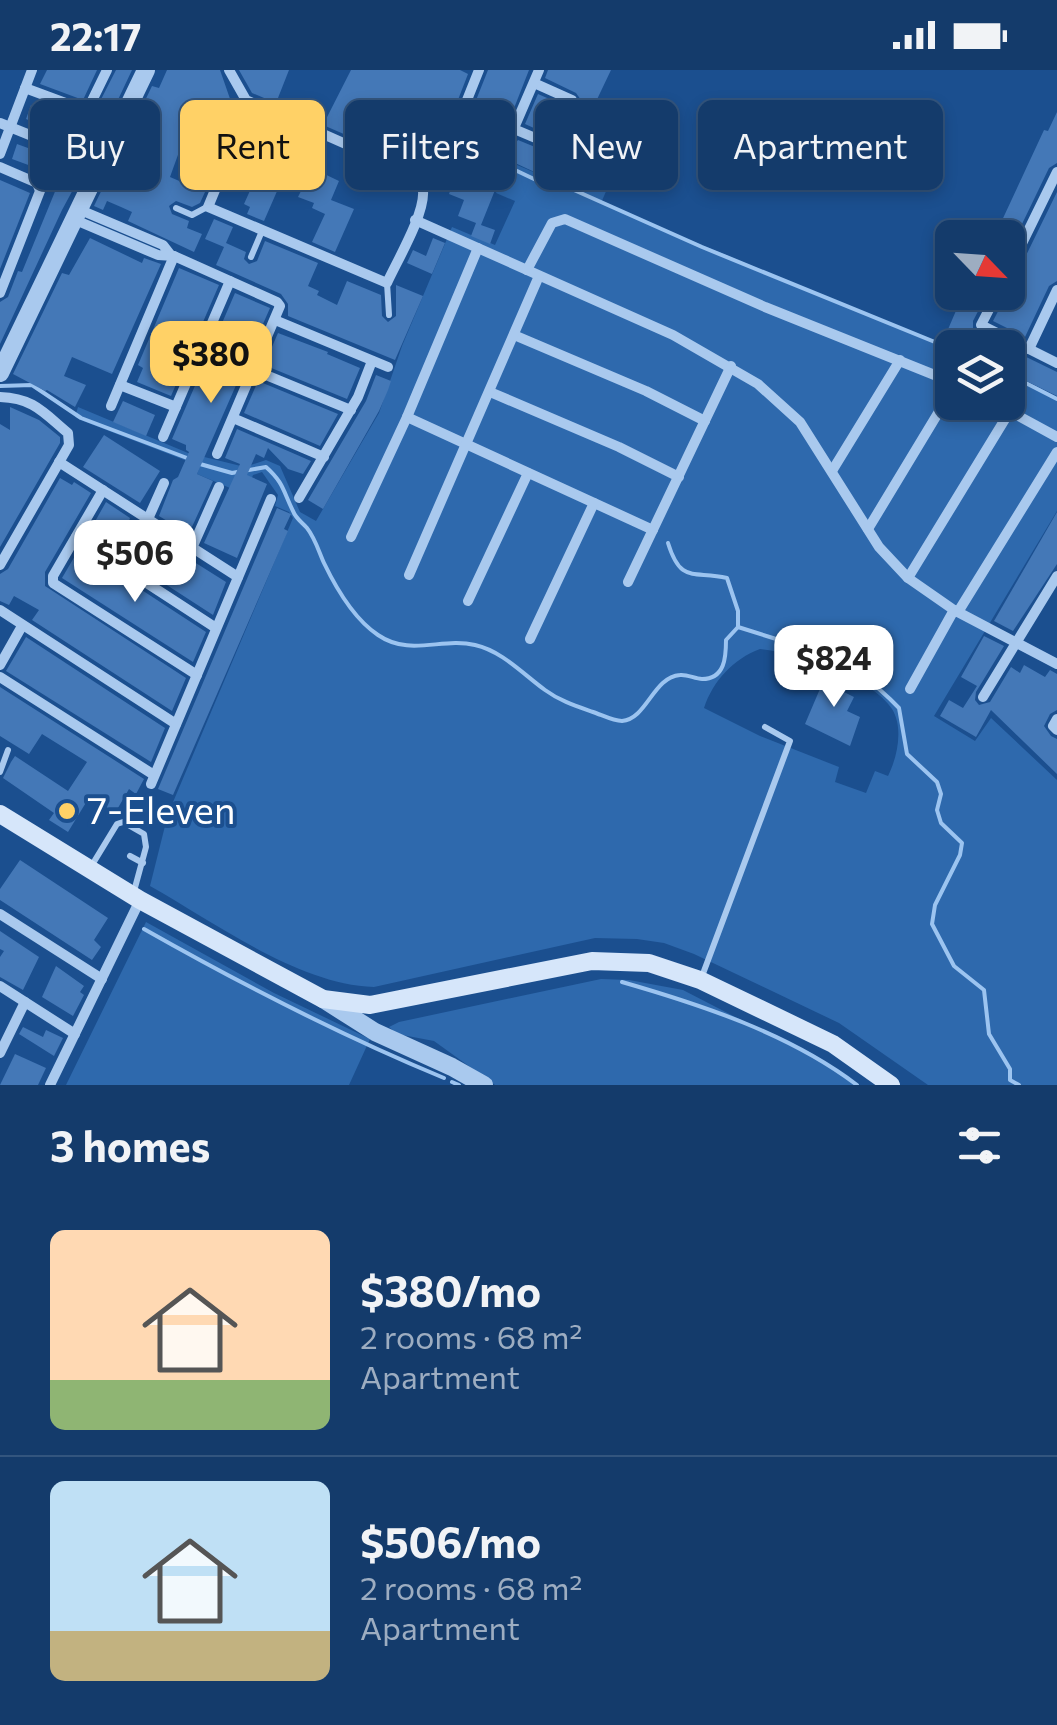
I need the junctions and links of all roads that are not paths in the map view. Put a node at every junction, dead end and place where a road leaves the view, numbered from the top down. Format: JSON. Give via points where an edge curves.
{"nodes":[{"id":1,"x":32,"y":70,"type":"edge"},
{"id":2,"x":107,"y":70,"type":"edge"},
{"id":3,"x":146,"y":70,"type":"edge"},
{"id":4,"x":229,"y":70,"type":"edge"},
{"id":5,"x":479,"y":70,"type":"edge"},
{"id":6,"x":539,"y":70,"type":"edge"},
{"id":7,"x":534,"y":83,"type":"junction"},
{"id":8,"x":25,"y":88,"type":"junction"},
{"id":9,"x":131,"y":100,"type":"edge"},
{"id":10,"x":247,"y":100,"type":"edge"},
{"id":11,"x":467,"y":100,"type":"edge"},
{"id":12,"x":572,"y":100,"type":"dead end"},
{"id":13,"x":5,"y":124,"type":"edge"},
{"id":14,"x":515,"y":127,"type":"edge"},
{"id":15,"x":30,"y":134,"type":"edge"},
{"id":16,"x":325,"y":135,"type":"edge"},
{"id":17,"x":0,"y":154,"type":"edge"},
{"id":18,"x":0,"y":167,"type":"edge"},
{"id":19,"x":1057,"y":172,"type":"edge"},
{"id":20,"x":87,"y":190,"type":"edge"},
{"id":21,"x":215,"y":190,"type":"edge"},
{"id":22,"x":208,"y":206,"type":"junction"},
{"id":23,"x":176,"y":208,"type":"dead end"},
{"id":24,"x":76,"y":214,"type":"junction"},
{"id":25,"x":415,"y":220,"type":"junction"},
{"id":26,"x":263,"y":230,"type":"junction"},
{"id":27,"x":1025,"y":237,"type":"edge"},
{"id":28,"x":478,"y":248,"type":"junction"},
{"id":29,"x":172,"y":255,"type":"junction"},
{"id":30,"x":251,"y":257,"type":"dead end"},
{"id":31,"x":528,"y":270,"type":"junction"},
{"id":32,"x":539,"y":276,"type":"junction"},
{"id":33,"x":230,"y":281,"type":"junction"},
{"id":34,"x":386,"y":284,"type":"junction"},
{"id":35,"x":1057,"y":290,"type":"edge"},
{"id":36,"x":0,"y":292,"type":"edge"},
{"id":37,"x":989,"y":310,"type":"edge"},
{"id":38,"x":389,"y":315,"type":"dead end"},
{"id":39,"x":275,"y":320,"type":"junction"},
{"id":40,"x":514,"y":335,"type":"junction"},
{"id":41,"x":1029,"y":349,"type":"junction"},
{"id":42,"x":900,"y":360,"type":"junction"},
{"id":43,"x":372,"y":361,"type":"junction"},
{"id":44,"x":1057,"y":363,"type":"edge"},
{"id":45,"x":731,"y":366,"type":"junction"},
{"id":46,"x":388,"y":367,"type":"dead end"},
{"id":47,"x":254,"y":370,"type":"junction"},
{"id":48,"x":0,"y":373,"type":"edge"},
{"id":49,"x":935,"y":375,"type":"edge"},
{"id":50,"x":120,"y":384,"type":"junction"},
{"id":51,"x":490,"y":392,"type":"junction"},
{"id":52,"x":0,"y":397,"type":"edge"},
{"id":53,"x":111,"y":406,"type":"dead end"},
{"id":54,"x":176,"y":407,"type":"junction"},
{"id":55,"x":350,"y":410,"type":"junction"},
{"id":56,"x":408,"y":417,"type":"junction"},
{"id":57,"x":233,"y":418,"type":"junction"},
{"id":58,"x":935,"y":418,"type":"edge"},
{"id":59,"x":1025,"y":419,"type":"edge"},
{"id":60,"x":1005,"y":420,"type":"edge"},
{"id":61,"x":706,"y":422,"type":"junction"},
{"id":62,"x":1057,"y":437,"type":"edge"},
{"id":63,"x":164,"y":438,"type":"dead end"},
{"id":64,"x":468,"y":445,"type":"junction"},
{"id":65,"x":1057,"y":452,"type":"edge"},
{"id":66,"x":218,"y":454,"type":"dead end"},
{"id":67,"x":324,"y":457,"type":"junction"},
{"id":68,"x":59,"y":462,"type":"junction"},
{"id":69,"x":832,"y":471,"type":"junction"},
{"id":70,"x":528,"y":473,"type":"junction"},
{"id":71,"x":679,"y":477,"type":"junction"},
{"id":72,"x":164,"y":483,"type":"dead end"},
{"id":73,"x":218,"y":486,"type":"dead end"},
{"id":74,"x":103,"y":490,"type":"junction"},
{"id":75,"x":299,"y":498,"type":"dead end"},
{"id":76,"x":271,"y":500,"type":"dead end"},
{"id":77,"x":594,"y":503,"type":"junction"},
{"id":78,"x":148,"y":520,"type":"junction"},
{"id":79,"x":868,"y":529,"type":"junction"},
{"id":80,"x":653,"y":530,"type":"junction"},
{"id":81,"x":76,"y":537,"type":"junction"},
{"id":82,"x":351,"y":537,"type":"dead end"},
{"id":83,"x":192,"y":548,"type":"junction"},
{"id":84,"x":0,"y":566,"type":"edge"},
{"id":85,"x":409,"y":575,"type":"dead end"},
{"id":86,"x":238,"y":578,"type":"junction"},
{"id":87,"x":908,"y":578,"type":"junction"},
{"id":88,"x":628,"y":582,"type":"dead end"},
{"id":89,"x":1055,"y":583,"type":"edge"},
{"id":90,"x":468,"y":601,"type":"dead end"},
{"id":91,"x":0,"y":610,"type":"edge"},
{"id":92,"x":956,"y":611,"type":"junction"},
{"id":93,"x":22,"y":626,"type":"junction"},
{"id":94,"x":216,"y":628,"type":"junction"},
{"id":95,"x":530,"y":639,"type":"dead end"},
{"id":96,"x":1016,"y":643,"type":"junction"},
{"id":97,"x":1057,"y":664,"type":"edge"},
{"id":98,"x":0,"y":665,"type":"edge"},
{"id":99,"x":196,"y":675,"type":"junction"},
{"id":100,"x":0,"y":677,"type":"edge"},
{"id":101,"x":910,"y":689,"type":"dead end"},
{"id":102,"x":982,"y":697,"type":"dead end"},
{"id":103,"x":1057,"y":719,"type":"edge"},
{"id":104,"x":176,"y":724,"type":"junction"},
{"id":105,"x":766,"y":727,"type":"dead end"},
{"id":106,"x":1057,"y":730,"type":"edge"},
{"id":107,"x":8,"y":750,"type":"dead end"},
{"id":108,"x":0,"y":772,"type":"edge"},
{"id":109,"x":0,"y":814,"type":"edge"},
{"id":110,"x":130,"y":856,"type":"dead end"},
{"id":111,"x":142,"y":864,"type":"junction"},
{"id":112,"x":89,"y":869,"type":"junction"},
{"id":113,"x":136,"y":898,"type":"junction"},
{"id":114,"x":0,"y":914,"type":"edge"},
{"id":115,"x":102,"y":978,"type":"junction"},
{"id":116,"x":700,"y":980,"type":"junction"},
{"id":117,"x":0,"y":986,"type":"edge"},
{"id":118,"x":324,"y":998,"type":"junction"},
{"id":119,"x":25,"y":1002,"type":"junction"},
{"id":120,"x":75,"y":1034,"type":"junction"},
{"id":121,"x":0,"y":1053,"type":"edge"},
{"id":122,"x":50,"y":1085,"type":"edge"},
{"id":123,"x":484,"y":1085,"type":"edge"},
{"id":124,"x":891,"y":1085,"type":"edge"}],
"edges":[{"from":1,"to":8,"type":"street"},
{"from":2,"to":8,"type":"street","via":[[87,111]]},
{"from":3,"to":9,"type":"street"},
{"from":4,"to":10,"type":"street"},
{"from":5,"to":11,"type":"street"},
{"from":6,"to":7,"type":"street"},
{"from":7,"to":12,"type":"street"},
{"from":7,"to":14,"type":"street"},
{"from":8,"to":13,"type":"street"},
{"from":13,"to":15,"type":"street"},
{"from":13,"to":17,"type":"street"},
{"from":16,"to":25,"type":"street","via":[[421,183]]},
{"from":18,"to":36,"type":"street","via":[[38,183],[40,192]]},
{"from":19,"to":27,"type":"street"},
{"from":20,"to":24,"type":"street"},
{"from":21,"to":22,"type":"street"},
{"from":22,"to":23,"type":"lane","via":[[192,215]]},
{"from":22,"to":26,"type":"street"},
{"from":24,"to":29,"type":"street","via":[[158,255]]},
{"from":24,"to":48,"type":"street"},
{"from":25,"to":28,"type":"street"},
{"from":25,"to":34,"type":"street"},
{"from":26,"to":30,"type":"lane"},
{"from":26,"to":34,"type":"street"},
{"from":28,"to":31,"type":"street"},
{"from":28,"to":56,"type":"street"},
{"from":29,"to":33,"type":"street"},
{"from":29,"to":50,"type":"street"},
{"from":31,"to":32,"type":"street"},
{"from":31,"to":42,"type":"street","via":[[552,223],[565,219]]},
{"from":32,"to":40,"type":"street"},
{"from":32,"to":45,"type":"street"},
{"from":33,"to":39,"type":"street","via":[[277,302]]},
{"from":33,"to":54,"type":"street"},
{"from":34,"to":38,"type":"lane"},
{"from":35,"to":41,"type":"street"},
{"from":37,"to":41,"type":"street","via":[[982,325]]},
{"from":39,"to":43,"type":"street"},
{"from":39,"to":47,"type":"street"},
{"from":40,"to":51,"type":"street"},
{"from":40,"to":61,"type":"street"},
{"from":41,"to":44,"type":"street"},
{"from":42,"to":49,"type":"street"},
{"from":42,"to":69,"type":"street"},
{"from":43,"to":46,"type":"street"},
{"from":43,"to":55,"type":"street"},
{"from":45,"to":61,"type":"street"},
{"from":45,"to":69,"type":"street","via":[[800,422]]},
{"from":47,"to":55,"type":"street"},
{"from":47,"to":57,"type":"street"},
{"from":50,"to":53,"type":"street"},
{"from":50,"to":54,"type":"street"},
{"from":51,"to":64,"type":"street"},
{"from":51,"to":71,"type":"street"},
{"from":52,"to":68,"type":"street","via":[[28,400],[68,433]]},
{"from":54,"to":63,"type":"street"},
{"from":55,"to":67,"type":"street"},
{"from":56,"to":64,"type":"street"},
{"from":56,"to":82,"type":"street"},
{"from":57,"to":66,"type":"street"},
{"from":57,"to":67,"type":"street"},
{"from":58,"to":79,"type":"street"},
{"from":59,"to":62,"type":"street"},
{"from":60,"to":87,"type":"street"},
{"from":61,"to":71,"type":"street"},
{"from":64,"to":70,"type":"street"},
{"from":64,"to":85,"type":"street"},
{"from":65,"to":92,"type":"street"},
{"from":67,"to":75,"type":"street"},
{"from":68,"to":74,"type":"street"},
{"from":68,"to":84,"type":"street"},
{"from":69,"to":79,"type":"street"},
{"from":70,"to":77,"type":"street"},
{"from":70,"to":90,"type":"street"},
{"from":71,"to":80,"type":"street"},
{"from":72,"to":78,"type":"street"},
{"from":73,"to":83,"type":"street"},
{"from":74,"to":78,"type":"street"},
{"from":74,"to":81,"type":"street"},
{"from":76,"to":86,"type":"street"},
{"from":77,"to":80,"type":"street"},
{"from":77,"to":95,"type":"street"},
{"from":78,"to":83,"type":"street"},
{"from":79,"to":87,"type":"street"},
{"from":80,"to":88,"type":"street"},
{"from":81,"to":94,"type":"street"},
{"from":81,"to":99,"type":"street","via":[[53,576],[56,588]]},
{"from":83,"to":86,"type":"street"},
{"from":86,"to":94,"type":"street"},
{"from":87,"to":92,"type":"street"},
{"from":89,"to":96,"type":"street"},
{"from":91,"to":93,"type":"street"},
{"from":92,"to":96,"type":"street"},
{"from":92,"to":101,"type":"street"},
{"from":93,"to":98,"type":"street"},
{"from":93,"to":104,"type":"street"},
{"from":94,"to":99,"type":"street"},
{"from":96,"to":97,"type":"street"},
{"from":96,"to":102,"type":"street"},
{"from":99,"to":104,"type":"street"},
{"from":100,"to":104,"type":"street","via":[[153,779]]},
{"from":103,"to":106,"type":"street"},
{"from":105,"to":116,"type":"lane","via":[[790,740]]},
{"from":107,"to":108,"type":"lane"},
{"from":109,"to":112,"type":"main road"},
{"from":110,"to":111,"type":"lane"},
{"from":111,"to":112,"type":"lane","via":[[147,839],[123,822]]},
{"from":111,"to":113,"type":"lane"},
{"from":112,"to":113,"type":"main road"},
{"from":113,"to":115,"type":"street"},
{"from":113,"to":118,"type":"main road"},
{"from":114,"to":115,"type":"street"},
{"from":115,"to":120,"type":"street"},
{"from":116,"to":118,"type":"main road","via":[[649,963],[612,960],[370,1005]]},
{"from":116,"to":124,"type":"main road","via":[[833,1044]]},
{"from":117,"to":119,"type":"street"},
{"from":118,"to":123,"type":"street","via":[[374,1032]]},
{"from":119,"to":120,"type":"street"},
{"from":119,"to":121,"type":"street"},
{"from":120,"to":122,"type":"street"}]}
